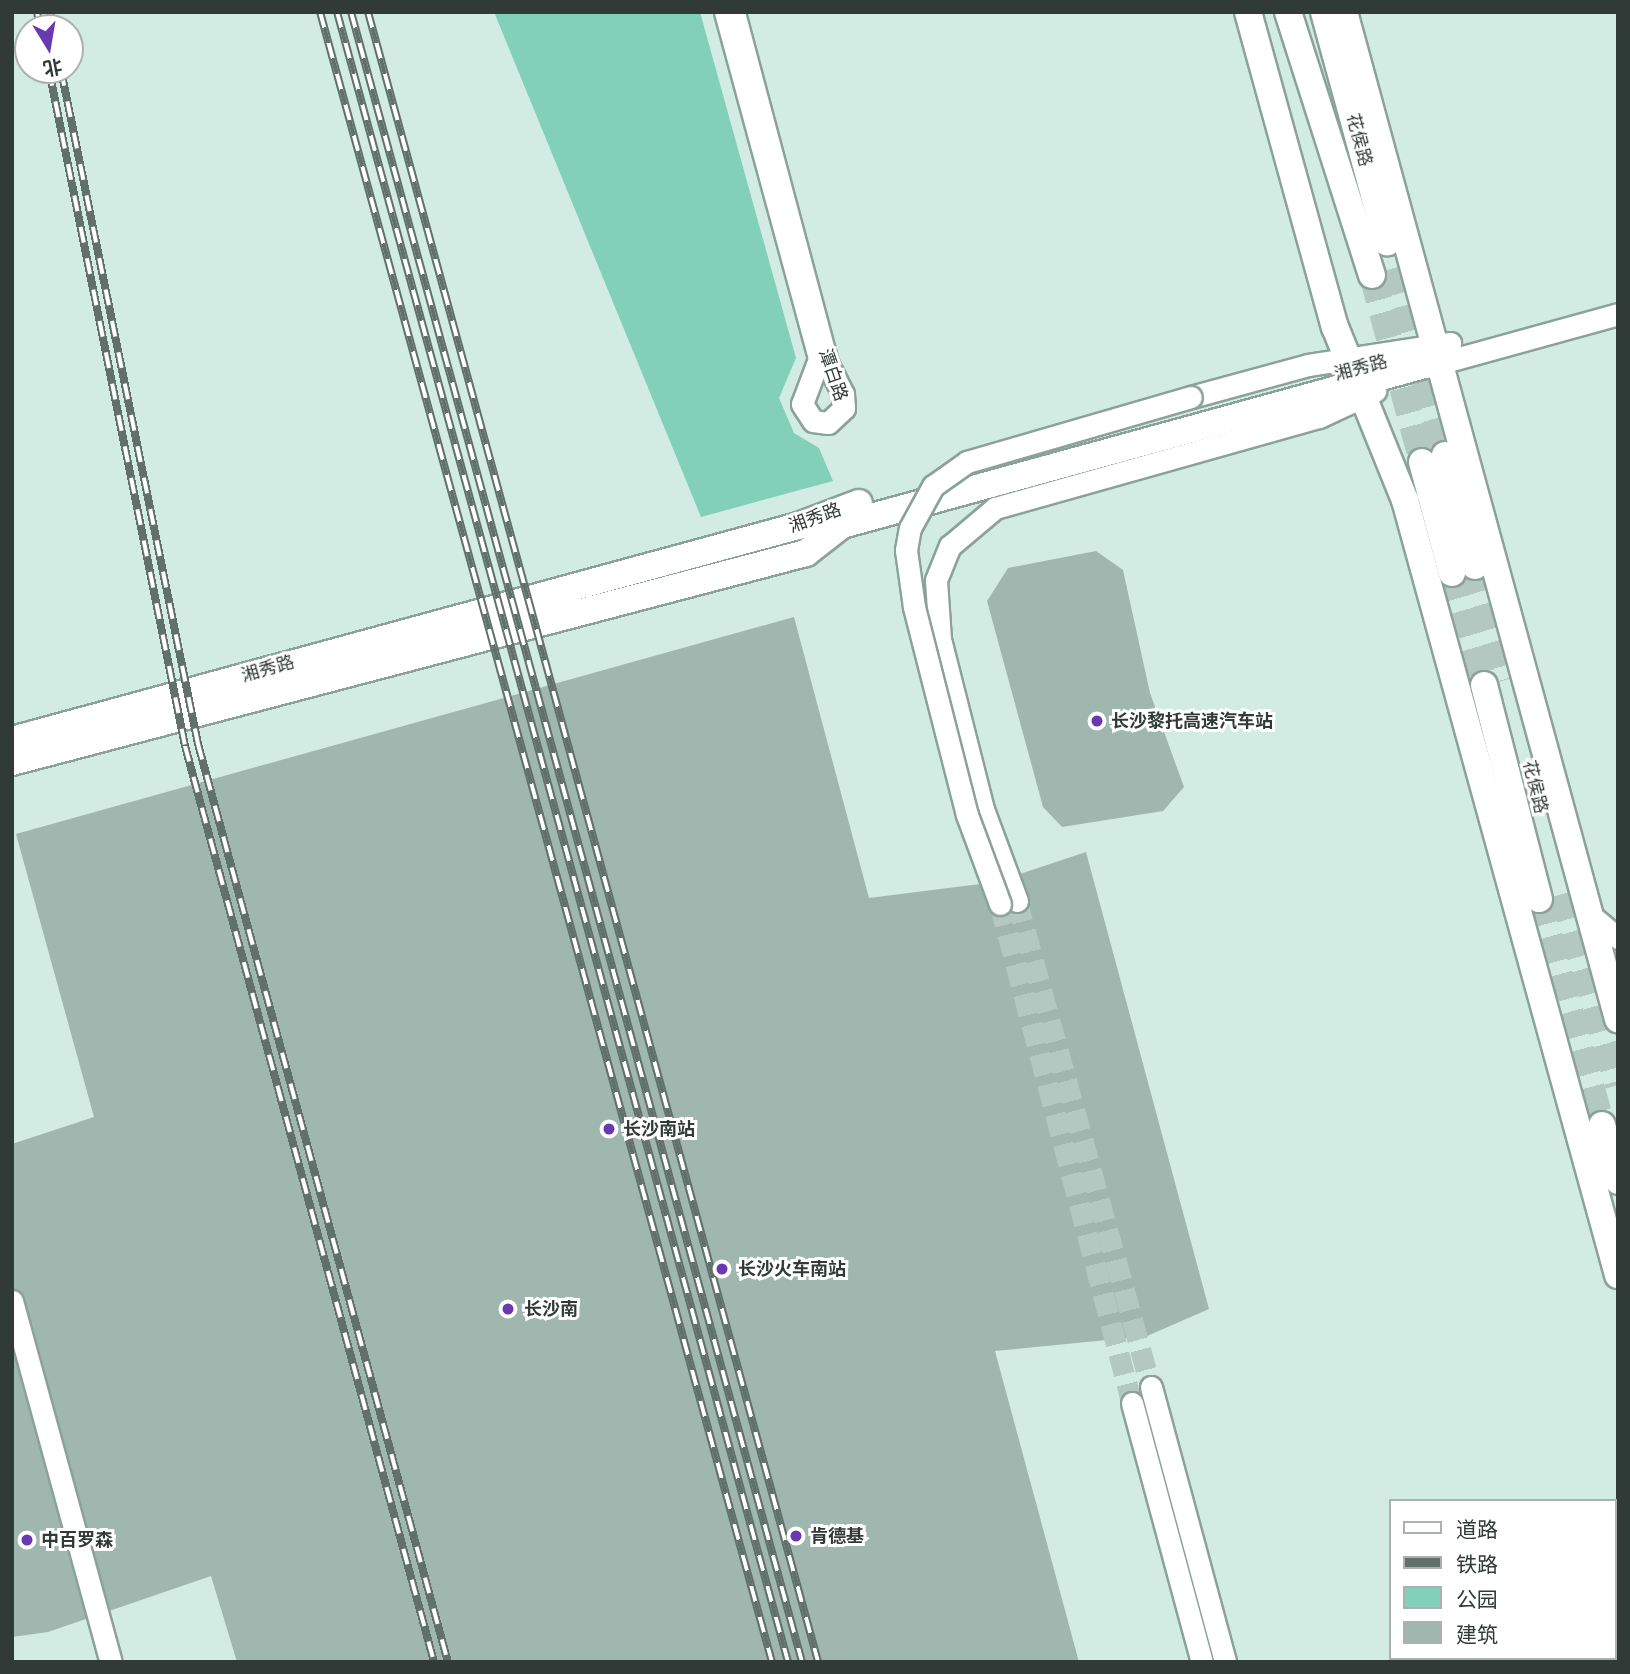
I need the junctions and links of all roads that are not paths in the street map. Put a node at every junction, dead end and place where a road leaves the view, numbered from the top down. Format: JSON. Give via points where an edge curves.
{"nodes":[{"id":1,"x":725,"y":12,"type":"edge"},
{"id":2,"x":734,"y":12,"type":"edge"},
{"id":3,"x":1248,"y":12,"type":"edge"},
{"id":4,"x":1288,"y":12,"type":"edge"},
{"id":5,"x":1324,"y":12,"type":"edge"},
{"id":6,"x":1344,"y":12,"type":"edge"},
{"id":7,"x":1618,"y":299,"type":"edge"},
{"id":8,"x":1618,"y":314,"type":"edge"},
{"id":9,"x":1437,"y":354,"type":"junction"},
{"id":10,"x":1355,"y":378,"type":"junction"},
{"id":11,"x":1434,"y":458,"type":"tunnel mouth"},
{"id":12,"x":1463,"y":570,"type":"tunnel mouth"},
{"id":13,"x":1496,"y":682,"type":"tunnel mouth"},
{"id":14,"x":12,"y":740,"type":"edge"},
{"id":15,"x":12,"y":762,"type":"edge"},
{"id":16,"x":1561,"y":898,"type":"junction"},
{"id":17,"x":1618,"y":938,"type":"edge"},
{"id":18,"x":1618,"y":1018,"type":"edge"},
{"id":19,"x":1602,"y":1125,"type":"tunnel mouth"},
{"id":20,"x":1618,"y":1181,"type":"edge"},
{"id":21,"x":1618,"y":1275,"type":"edge"},
{"id":22,"x":12,"y":1301,"type":"edge"},
{"id":23,"x":1151,"y":1387,"type":"tunnel mouth"},
{"id":24,"x":1132,"y":1403,"type":"tunnel mouth"},
{"id":25,"x":111,"y":1662,"type":"edge"},
{"id":26,"x":1202,"y":1662,"type":"edge"},
{"id":27,"x":1225,"y":1662,"type":"edge"}],
"edges":[{"from":1,"to":2,"type":"street","name":"潭白路","via":[[819,359],[802,404],[813,421],[828,423],[845,408],[843,394],[827,362]]},
{"from":3,"to":10,"type":"main road"},
{"from":4,"to":5,"type":"main road","name":"花侯路","via":[[1338,182],[1383,271]]},
{"from":6,"to":9,"type":"main road"},
{"from":7,"to":9,"type":"street","name":"湘秀路"},
{"from":8,"to":9,"type":"street","name":"湘秀路"},
{"from":9,"to":10,"type":"main road","name":"湘秀路"},
{"from":9,"to":16,"type":"main road"},
{"from":10,"to":10,"type":"street","bridge":true,"via":[[1192,397],[967,461],[933,486],[910,527],[906,550],[914,607],[967,815],[1008,903],[940,639],[935,599],[942,562],[961,532],[995,509],[1320,417]]},
{"from":10,"to":14,"type":"main road","name":"湘秀路"},
{"from":10,"to":15,"type":"main road","via":[[842,525],[806,553]]},
{"from":10,"to":21,"type":"main road","via":[[1405,500]]},
{"from":11,"to":12,"type":"main road"},
{"from":13,"to":16,"type":"main road","name":"花侯路"},
{"from":16,"to":17,"type":"street"},
{"from":16,"to":18,"type":"main road"},
{"from":19,"to":20,"type":"main road"},
{"from":22,"to":25,"type":"street","bridge":true},
{"from":23,"to":27,"type":"street"},
{"from":24,"to":26,"type":"street"}]}
